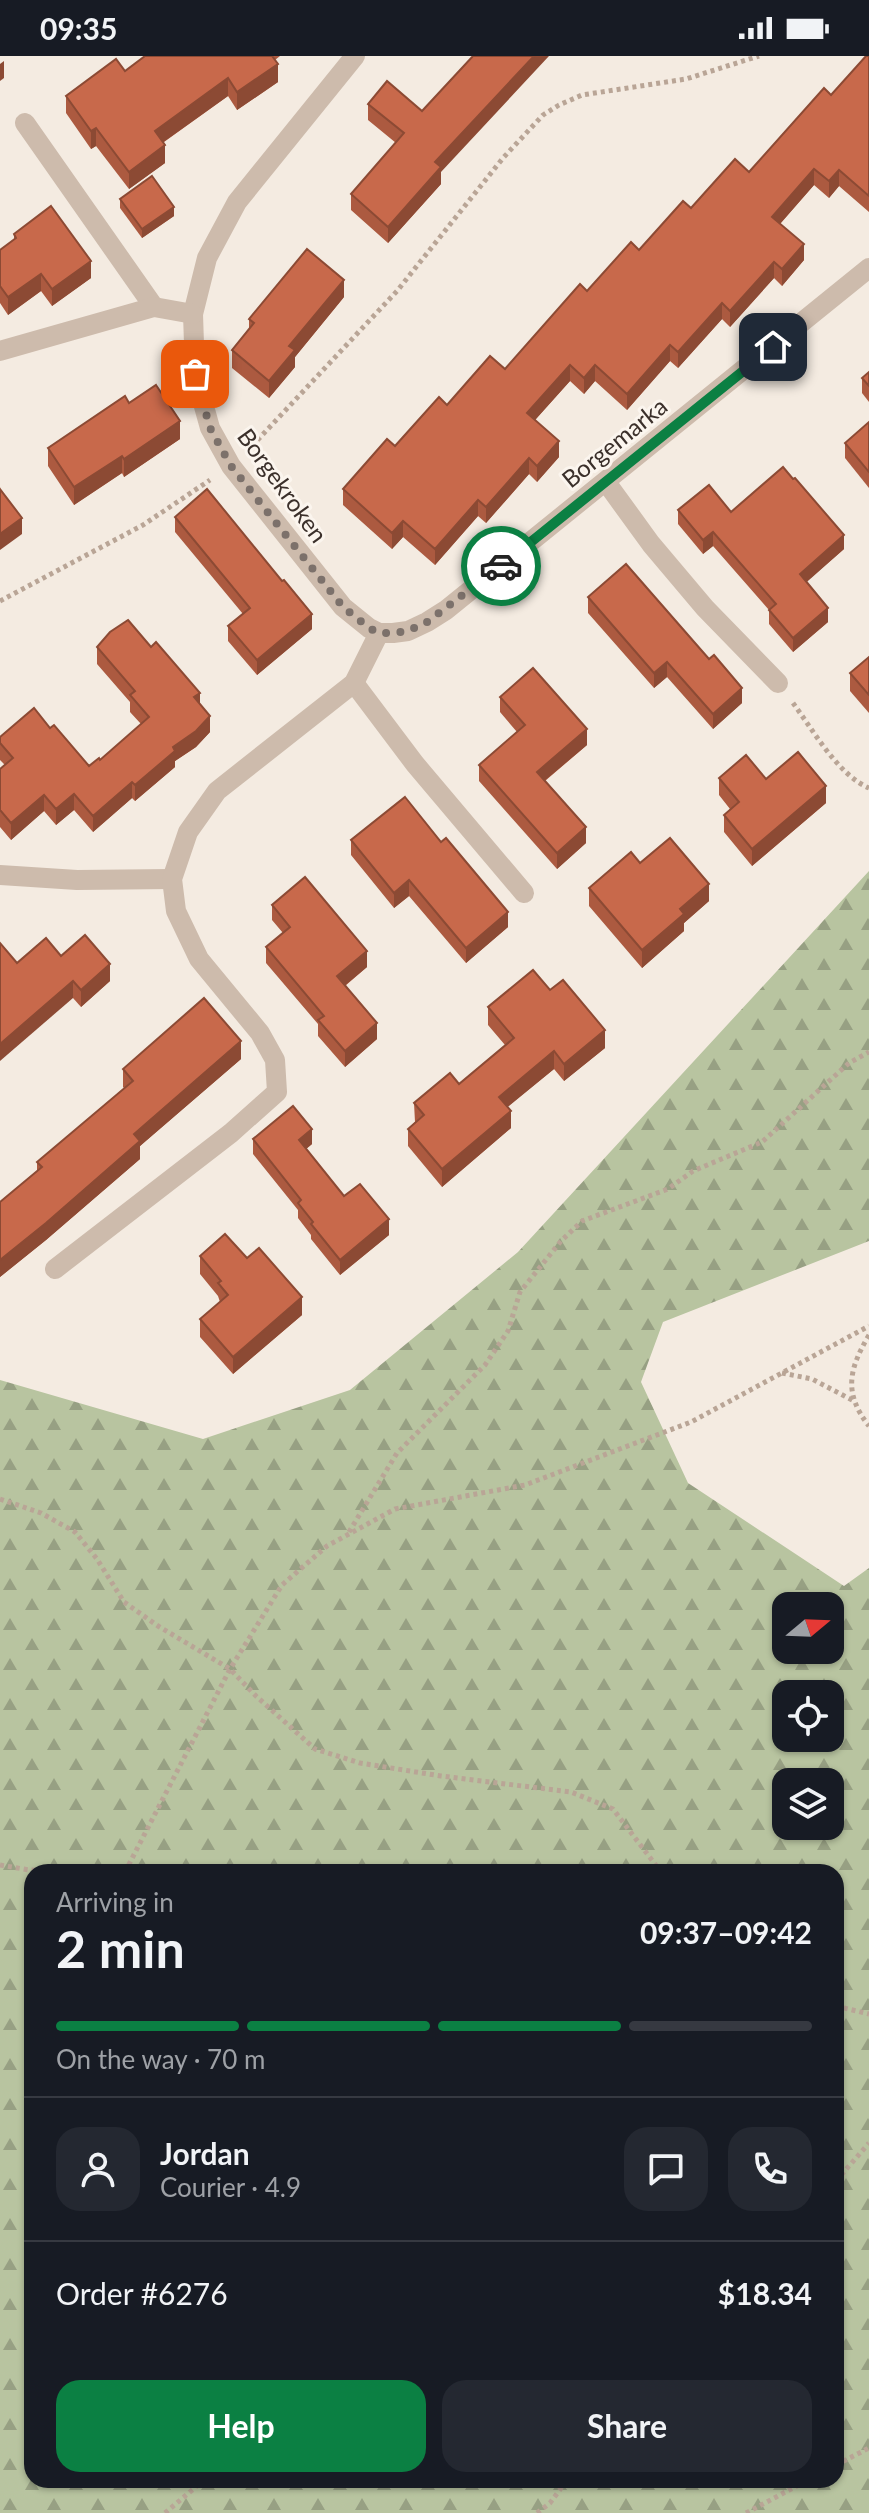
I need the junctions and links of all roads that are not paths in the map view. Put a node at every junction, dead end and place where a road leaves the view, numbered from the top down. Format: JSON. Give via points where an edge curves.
{"nodes":[{"id":1,"x":355,"y":56,"type":"edge"},
{"id":2,"x":25,"y":123,"type":"dead end"},
{"id":3,"x":867,"y":275,"type":"edge"},
{"id":4,"x":154,"y":307,"type":"junction"},
{"id":5,"x":193,"y":314,"type":"junction"},
{"id":6,"x":0,"y":351,"type":"edge"},
{"id":7,"x":606,"y":482,"type":"junction"},
{"id":8,"x":379,"y":633,"type":"junction"},
{"id":9,"x":354,"y":683,"type":"junction"},
{"id":10,"x":778,"y":683,"type":"road end"},
{"id":11,"x":0,"y":875,"type":"edge"},
{"id":12,"x":172,"y":879,"type":"junction"},
{"id":13,"x":524,"y":893,"type":"dead end"},
{"id":14,"x":55,"y":1269,"type":"dead end"}],
"edges":[{"from":1,"to":5,"type":"street","name":"Borgekroken","via":[[237,202],[207,258]]},
{"from":2,"to":4,"type":"street"},
{"from":3,"to":7,"type":"street","name":"Borgemarka"},
{"from":4,"to":5,"type":"street"},
{"from":4,"to":6,"type":"street"},
{"from":5,"to":8,"type":"street","name":"Borgekroken","via":[[195,374],[210,428],[231,466],[343,607]]},
{"from":7,"to":8,"type":"street","name":"Borgemarka","via":[[446,610],[408,631]]},
{"from":7,"to":10,"type":"street","via":[[705,608]]},
{"from":8,"to":9,"type":"street"},
{"from":9,"to":12,"type":"street","via":[[217,791],[188,832]]},
{"from":9,"to":13,"type":"street"},
{"from":11,"to":12,"type":"street"},
{"from":12,"to":14,"type":"street","via":[[176,911],[199,959],[260,1033],[275,1060],[277,1092]]}]}
